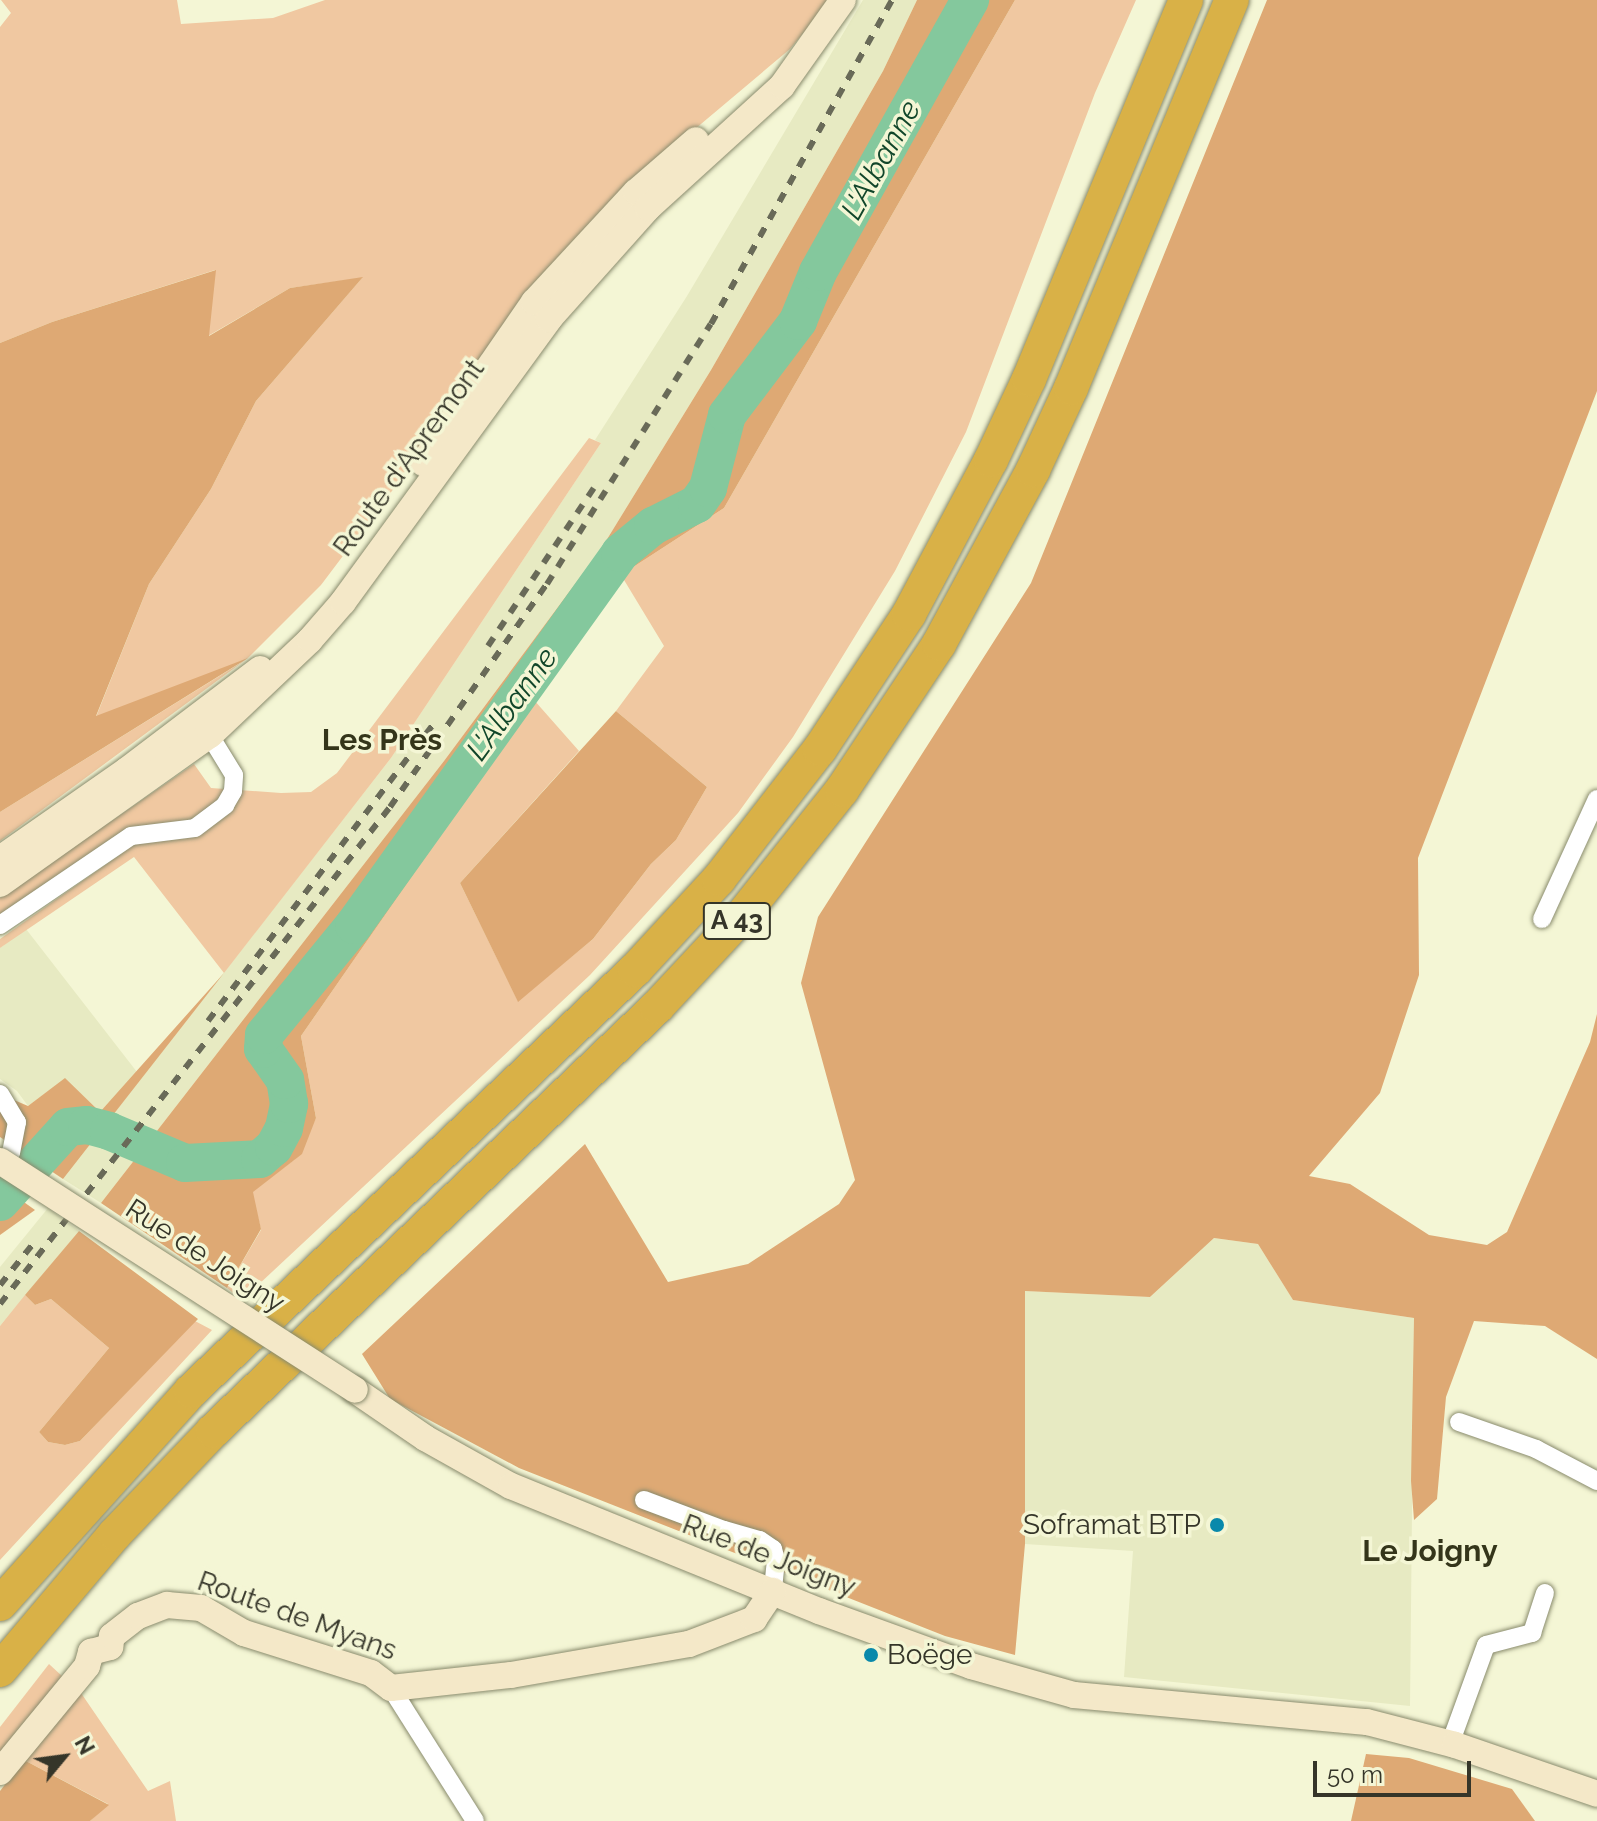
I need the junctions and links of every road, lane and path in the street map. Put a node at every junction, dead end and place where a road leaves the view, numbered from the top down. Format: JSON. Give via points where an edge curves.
{"nodes":[{"id":1,"x":843,"y":0,"type":"edge"},
{"id":2,"x":1186,"y":0,"type":"edge"},
{"id":3,"x":1232,"y":0,"type":"edge"},
{"id":4,"x":204,"y":726,"type":"junction"},
{"id":5,"x":1597,"y":799,"type":"edge"},
{"id":6,"x":0,"y":859,"type":"edge"},
{"id":7,"x":0,"y":884,"type":"edge"},
{"id":8,"x":1542,"y":919,"type":"dead end"},
{"id":9,"x":0,"y":925,"type":"edge"},
{"id":10,"x":0,"y":1094,"type":"edge"},
{"id":11,"x":0,"y":1163,"type":"edge"},
{"id":12,"x":1459,"y":1422,"type":"dead end"},
{"id":13,"x":1597,"y":1481,"type":"edge"},
{"id":14,"x":644,"y":1500,"type":"dead end"},
{"id":15,"x":773,"y":1591,"type":"junction"},
{"id":16,"x":1545,"y":1593,"type":"dead end"},
{"id":17,"x":0,"y":1604,"type":"edge"},
{"id":18,"x":0,"y":1670,"type":"edge"},
{"id":19,"x":391,"y":1688,"type":"junction"},
{"id":20,"x":1450,"y":1744,"type":"junction"},
{"id":21,"x":0,"y":1772,"type":"edge"},
{"id":22,"x":1597,"y":1794,"type":"edge"},
{"id":23,"x":475,"y":1821,"type":"edge"}],
"edges":[{"from":1,"to":4,"type":"main road","name":"Route d'Apremont","via":[[827,24],[772,78],[636,192],[554,280],[489,364],[334,589]]},
{"from":2,"to":17,"type":"highway","number":"A 43","via":[[991,460],[909,614],[812,760],[719,879],[635,970],[191,1391]]},
{"from":3,"to":18,"type":"highway","number":"A 43","via":[[1033,470],[939,644],[842,790],[741,917],[657,1007],[213,1431],[115,1534]]},
{"from":4,"to":6,"type":"main road","name":"Route d'Apremont"},
{"from":4,"to":7,"type":"main road","name":"Route d'Apremont"},
{"from":4,"to":9,"type":"street","via":[[234,775],[233,791],[214,816],[195,828],[131,836]]},
{"from":5,"to":8,"type":"street"},
{"from":10,"to":11,"type":"street","via":[[17,1122],[11,1152]]},
{"from":11,"to":15,"type":"main road","name":"Rue de Joigny","bridge":true,"via":[[425,1438],[511,1486]]},
{"from":12,"to":13,"type":"street","via":[[1536,1449]]},
{"from":14,"to":15,"type":"street","via":[[773,1549]]},
{"from":15,"to":19,"type":"main road","name":"Route de Myans","via":[[754,1619],[689,1644],[511,1675]]},
{"from":15,"to":20,"type":"main road","name":"Rue de Joigny","via":[[971,1666],[1074,1695],[1367,1722]]},
{"from":16,"to":20,"type":"street","via":[[1532,1633],[1486,1645]]},
{"from":19,"to":21,"type":"main road","name":"Route de Myans","via":[[371,1673],[244,1633],[201,1608],[167,1605],[138,1616],[112,1636],[110,1647],[91,1652],[87,1666]]},
{"from":19,"to":23,"type":"street"},
{"from":20,"to":22,"type":"main road","name":"Rue de Joigny"}]}
